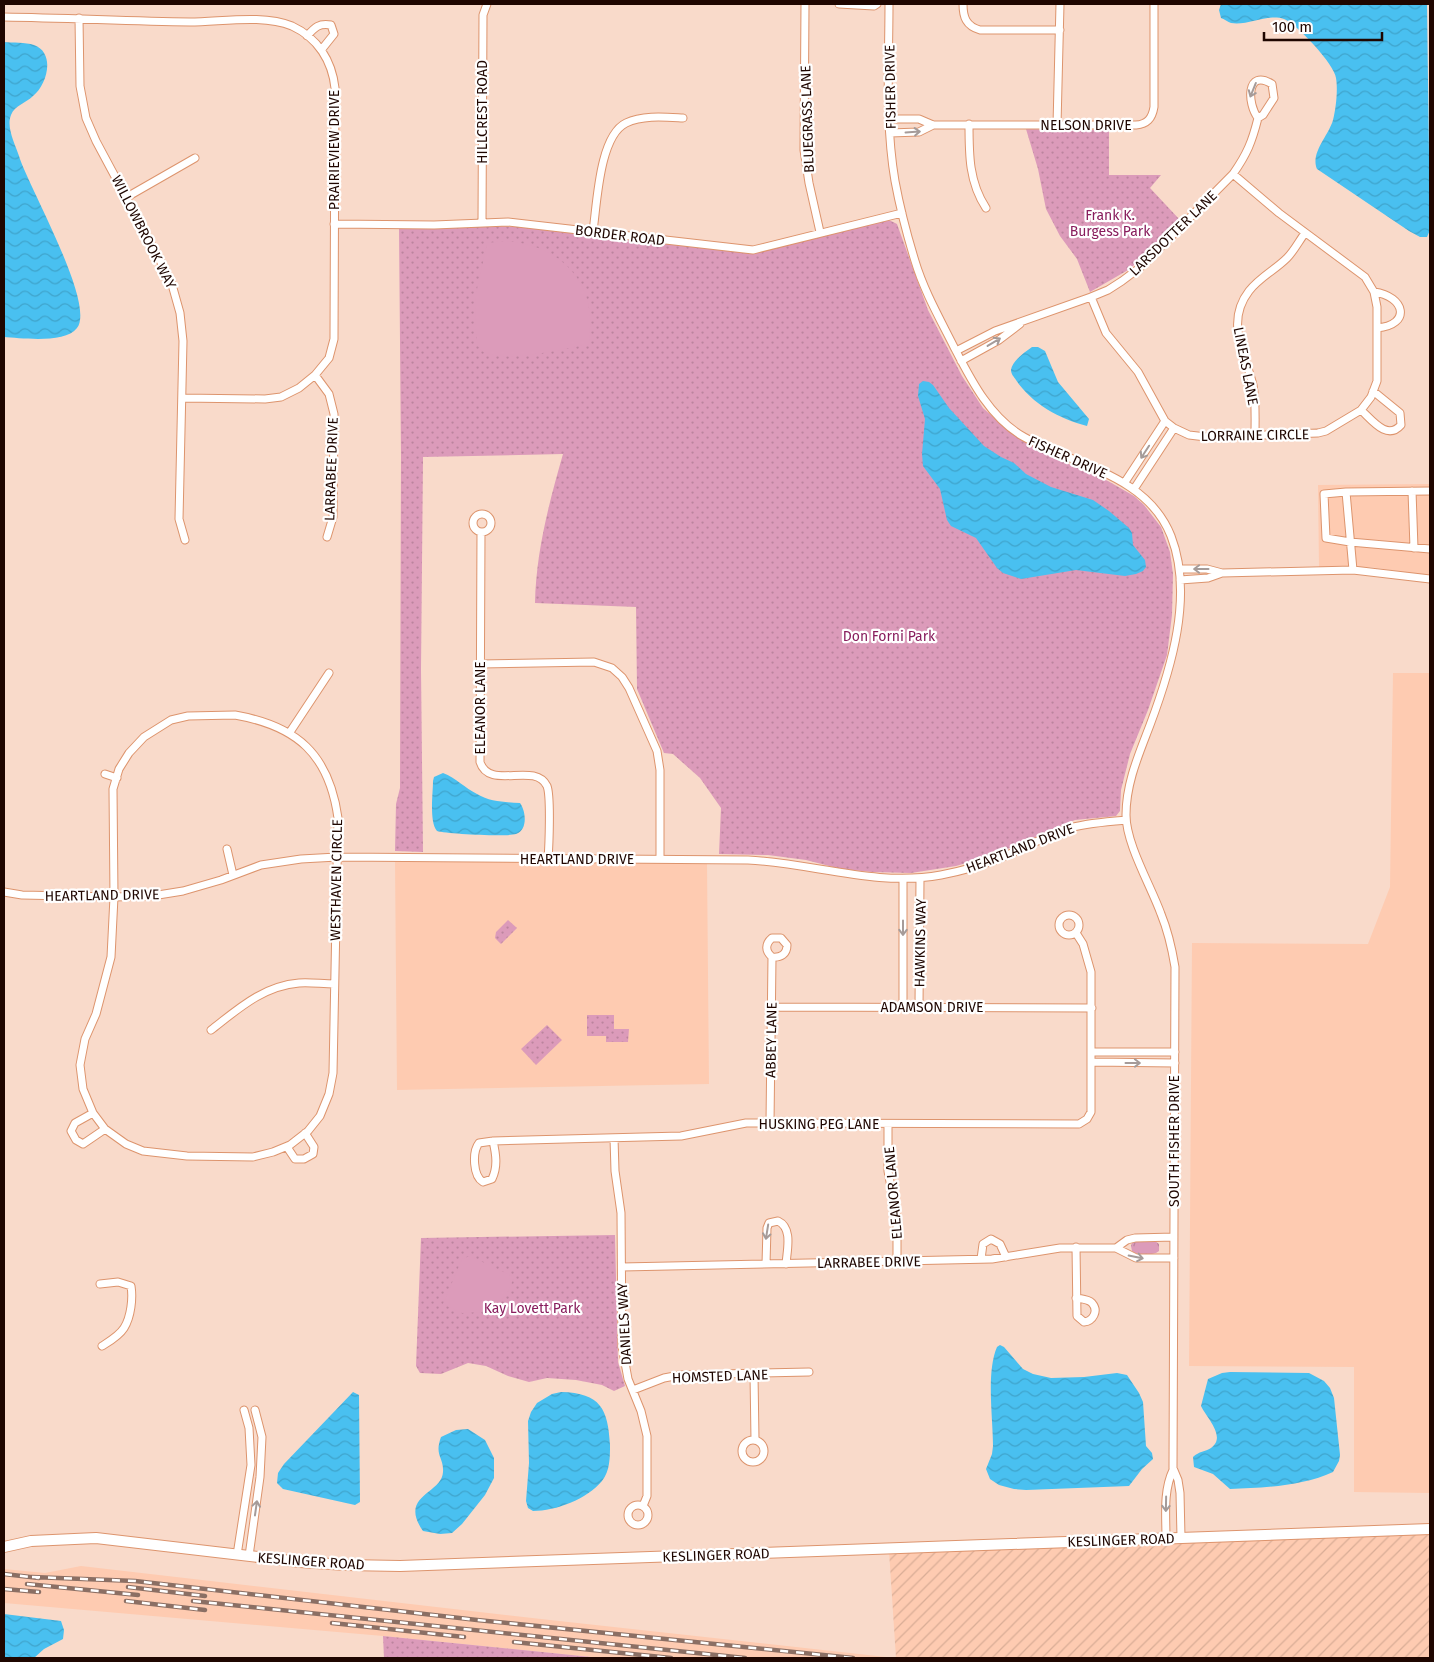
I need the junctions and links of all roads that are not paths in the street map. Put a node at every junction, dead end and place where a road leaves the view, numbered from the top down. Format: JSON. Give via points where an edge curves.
{"nodes":[{"id":1,"x":487,"y":4,"type":"edge"},
{"id":2,"x":805,"y":4,"type":"edge"},
{"id":3,"x":839,"y":4,"type":"edge"},
{"id":4,"x":877,"y":4,"type":"edge"},
{"id":5,"x":889,"y":4,"type":"edge"},
{"id":6,"x":963,"y":4,"type":"edge"},
{"id":7,"x":1060,"y":4,"type":"edge"},
{"id":8,"x":1154,"y":4,"type":"edge"},
{"id":9,"x":4,"y":17,"type":"edge"},
{"id":10,"x":79,"y":18,"type":"junction"},
{"id":11,"x":1060,"y":30,"type":"junction"},
{"id":12,"x":307,"y":36,"type":"junction"},
{"id":13,"x":322,"y":49,"type":"junction"},
{"id":14,"x":683,"y":118,"type":"dead end"},
{"id":15,"x":1258,"y":118,"type":"junction"},
{"id":16,"x":889,"y":119,"type":"junction"},
{"id":17,"x":969,"y":124,"type":"junction"},
{"id":18,"x":933,"y":125,"type":"junction"},
{"id":19,"x":1057,"y":125,"type":"junction"},
{"id":20,"x":890,"y":133,"type":"junction"},
{"id":21,"x":196,"y":158,"type":"dead end"},
{"id":22,"x":1233,"y":174,"type":"junction"},
{"id":23,"x":127,"y":196,"type":"junction"},
{"id":24,"x":986,"y":208,"type":"dead end"},
{"id":25,"x":902,"y":213,"type":"junction"},
{"id":26,"x":482,"y":222,"type":"junction"},
{"id":27,"x":334,"y":224,"type":"junction"},
{"id":28,"x":593,"y":231,"type":"junction"},
{"id":29,"x":820,"y":232,"type":"junction"},
{"id":30,"x":1305,"y":233,"type":"junction"},
{"id":31,"x":1374,"y":292,"type":"junction"},
{"id":32,"x":1090,"y":297,"type":"junction"},
{"id":33,"x":1025,"y":320,"type":"junction"},
{"id":34,"x":1377,"y":328,"type":"junction"},
{"id":35,"x":956,"y":351,"type":"junction"},
{"id":36,"x":961,"y":361,"type":"junction"},
{"id":37,"x":315,"y":375,"type":"junction"},
{"id":38,"x":1373,"y":391,"type":"junction"},
{"id":39,"x":182,"y":398,"type":"junction"},
{"id":40,"x":1361,"y":410,"type":"junction"},
{"id":41,"x":1165,"y":421,"type":"junction"},
{"id":42,"x":1174,"y":428,"type":"junction"},
{"id":43,"x":1255,"y":435,"type":"junction"},
{"id":44,"x":1125,"y":482,"type":"junction"},
{"id":45,"x":1134,"y":489,"type":"junction"},
{"id":46,"x":1430,"y":490,"type":"edge"},
{"id":47,"x":1412,"y":491,"type":"junction"},
{"id":48,"x":1346,"y":492,"type":"junction"},
{"id":49,"x":481,"y":532,"type":"dead end"},
{"id":50,"x":327,"y":537,"type":"dead end"},
{"id":51,"x":185,"y":540,"type":"dead end"},
{"id":52,"x":1350,"y":542,"type":"junction"},
{"id":53,"x":1414,"y":548,"type":"junction"},
{"id":54,"x":1430,"y":549,"type":"edge"},
{"id":55,"x":1179,"y":569,"type":"junction"},
{"id":56,"x":1353,"y":570,"type":"junction"},
{"id":57,"x":1222,"y":573,"type":"junction"},
{"id":58,"x":1430,"y":579,"type":"edge"},
{"id":59,"x":1180,"y":580,"type":"junction"},
{"id":60,"x":480,"y":664,"type":"junction"},
{"id":61,"x":329,"y":673,"type":"dead end"},
{"id":62,"x":290,"y":732,"type":"junction"},
{"id":63,"x":105,"y":774,"type":"dead end"},
{"id":64,"x":117,"y":778,"type":"junction"},
{"id":65,"x":1126,"y":820,"type":"junction"},
{"id":66,"x":227,"y":849,"type":"dead end"},
{"id":67,"x":337,"y":857,"type":"junction"},
{"id":68,"x":548,"y":859,"type":"junction"},
{"id":69,"x":660,"y":859,"type":"junction"},
{"id":70,"x":234,"y":876,"type":"junction"},
{"id":71,"x":920,"y":878,"type":"junction"},
{"id":72,"x":903,"y":879,"type":"junction"},
{"id":73,"x":4,"y":892,"type":"edge"},
{"id":74,"x":22,"y":895,"type":"junction"},
{"id":75,"x":4,"y":898,"type":"edge"},
{"id":76,"x":114,"y":898,"type":"junction"},
{"id":77,"x":1076,"y":933,"type":"dead end"},
{"id":78,"x":772,"y":956,"type":"dead end"},
{"id":79,"x":334,"y":984,"type":"junction"},
{"id":80,"x":771,"y":1006,"type":"junction"},
{"id":81,"x":903,"y":1007,"type":"junction"},
{"id":82,"x":919,"y":1007,"type":"junction"},
{"id":83,"x":1092,"y":1008,"type":"junction"},
{"id":84,"x":211,"y":1030,"type":"dead end"},
{"id":85,"x":1092,"y":1052,"type":"junction"},
{"id":86,"x":1175,"y":1052,"type":"junction"},
{"id":87,"x":1092,"y":1062,"type":"junction"},
{"id":88,"x":1175,"y":1063,"type":"junction"},
{"id":89,"x":93,"y":1113,"type":"junction"},
{"id":90,"x":770,"y":1123,"type":"junction"},
{"id":91,"x":888,"y":1124,"type":"junction"},
{"id":92,"x":105,"y":1129,"type":"junction"},
{"id":93,"x":305,"y":1133,"type":"junction"},
{"id":94,"x":614,"y":1138,"type":"junction"},
{"id":95,"x":493,"y":1141,"type":"junction"},
{"id":96,"x":287,"y":1147,"type":"junction"},
{"id":97,"x":1174,"y":1237,"type":"junction"},
{"id":98,"x":1076,"y":1247,"type":"junction"},
{"id":99,"x":1116,"y":1248,"type":"junction"},
{"id":100,"x":1006,"y":1257,"type":"junction"},
{"id":101,"x":1174,"y":1258,"type":"junction"},
{"id":102,"x":981,"y":1259,"type":"junction"},
{"id":103,"x":897,"y":1261,"type":"junction"},
{"id":104,"x":766,"y":1264,"type":"junction"},
{"id":105,"x":786,"y":1264,"type":"junction"},
{"id":106,"x":622,"y":1267,"type":"junction"},
{"id":107,"x":100,"y":1284,"type":"dead end"},
{"id":108,"x":1076,"y":1298,"type":"dead end"},
{"id":109,"x":102,"y":1346,"type":"dead end"},
{"id":110,"x":810,"y":1372,"type":"dead end"},
{"id":111,"x":754,"y":1374,"type":"junction"},
{"id":112,"x":633,"y":1390,"type":"junction"},
{"id":113,"x":244,"y":1410,"type":"dead end"},
{"id":114,"x":255,"y":1410,"type":"dead end"},
{"id":115,"x":756,"y":1440,"type":"dead end"},
{"id":116,"x":1173,"y":1469,"type":"junction"},
{"id":117,"x":643,"y":1506,"type":"dead end"},
{"id":118,"x":1430,"y":1529,"type":"edge"},
{"id":119,"x":1181,"y":1537,"type":"junction"},
{"id":120,"x":1166,"y":1538,"type":"junction"},
{"id":121,"x":6,"y":1545,"type":"edge"},
{"id":122,"x":237,"y":1554,"type":"junction"},
{"id":123,"x":249,"y":1556,"type":"junction"}],
"edges":[{"from":1,"to":26,"type":"street","name":"HILLCREST ROAD","via":[[483,15]]},
{"from":2,"to":29,"type":"street","name":"BLUEGRASS LANE","via":[[804,150]]},
{"from":3,"to":4,"type":"street"},
{"from":5,"to":16,"type":"street","name":"FISHER DRIVE"},
{"from":6,"to":11,"type":"street","via":[[964,18],[980,30]]},
{"from":7,"to":11,"type":"street"},
{"from":8,"to":19,"type":"street","name":"NELSON DRIVE","via":[[1154,107],[1150,120],[1136,125]]},
{"from":9,"to":10,"type":"street","name":"PRAIRIEVIEW DRIVE"},
{"from":10,"to":12,"type":"street","name":"PRAIRIEVIEW DRIVE","via":[[192,22],[261,20],[291,26]]},
{"from":10,"to":23,"type":"street","name":"WILLOWBROOK WAY","via":[[80,86],[86,118]]},
{"from":11,"to":19,"type":"street"},
{"from":12,"to":13,"type":"street","name":"PRAIRIEVIEW DRIVE"},
{"from":12,"to":13,"type":"street","via":[[322,23],[331,25],[334,34]]},
{"from":13,"to":27,"type":"street","name":"PRAIRIEVIEW DRIVE","via":[[330,64],[335,88]]},
{"from":14,"to":28,"type":"street","via":[[654,116],[625,124],[610,138]]},
{"from":15,"to":15,"type":"street","name":"LARSDOTTER LANE","one_way":true,"via":[[1274,98],[1272,84],[1262,80],[1256,82],[1250,91],[1253,112]]},
{"from":15,"to":22,"type":"street","name":"LARSDOTTER LANE","via":[[1250,146]]},
{"from":16,"to":18,"type":"street","name":"NELSON DRIVE","via":[[918,119]]},
{"from":16,"to":20,"type":"street","name":"FISHER DRIVE"},
{"from":17,"to":18,"type":"street","name":"NELSON DRIVE"},
{"from":17,"to":19,"type":"street","name":"NELSON DRIVE"},
{"from":17,"to":24,"type":"street","via":[[969,162],[974,186]]},
{"from":20,"to":18,"type":"street","name":"NELSON DRIVE","one_way":true,"via":[[919,132]]},
{"from":20,"to":25,"type":"street","name":"FISHER DRIVE"},
{"from":21,"to":23,"type":"street"},
{"from":22,"to":30,"type":"street","name":"LORRAINE CIRCLE"},
{"from":22,"to":32,"type":"street","name":"LARSDOTTER LANE","via":[[1142,266],[1122,281]]},
{"from":23,"to":39,"type":"street","name":"WILLOWBROOK WAY","via":[[176,294],[182,325]]},
{"from":25,"to":29,"type":"street","name":"BORDER ROAD"},
{"from":25,"to":35,"type":"street","name":"FISHER DRIVE","via":[[923,284]]},
{"from":26,"to":27,"type":"street","name":"BORDER ROAD"},
{"from":26,"to":28,"type":"street","name":"BORDER ROAD"},
{"from":27,"to":37,"type":"street","name":"PRAIRIEVIEW DRIVE","via":[[334,339],[329,358]]},
{"from":28,"to":29,"type":"street","name":"BORDER ROAD","via":[[747,250]]},
{"from":30,"to":31,"type":"street","name":"LORRAINE CIRCLE","via":[[1358,270]]},
{"from":30,"to":43,"type":"street","name":"LINEAS LANE","via":[[1286,258],[1255,284],[1238,311],[1239,344],[1254,395]]},
{"from":31,"to":34,"type":"street","name":"LORRAINE CIRCLE"},
{"from":31,"to":34,"type":"street","via":[[1397,302],[1400,313],[1391,325]]},
{"from":32,"to":33,"type":"street","name":"LARSDOTTER LANE"},
{"from":32,"to":41,"type":"street","name":"LORRAINE CIRCLE","via":[[1106,333],[1138,372]]},
{"from":33,"to":35,"type":"street","name":"LARSDOTTER LANE"},
{"from":36,"to":33,"type":"street","name":"LARSDOTTER LANE","one_way":true,"via":[[999,340]]},
{"from":34,"to":38,"type":"street","name":"LORRAINE CIRCLE","via":[[1377,381]]},
{"from":35,"to":36,"type":"street","name":"FISHER DRIVE"},
{"from":36,"to":44,"type":"street","name":"FISHER DRIVE","via":[[977,390],[1022,436]]},
{"from":37,"to":39,"type":"street","name":"PRAIRIEVIEW DRIVE","via":[[291,393],[273,398]]},
{"from":37,"to":50,"type":"street","name":"LARRABEE DRIVE","via":[[329,394],[334,414],[333,517]]},
{"from":38,"to":40,"type":"street","name":"LORRAINE CIRCLE"},
{"from":38,"to":40,"type":"street","via":[[1400,413],[1401,425],[1392,431],[1381,429]]},
{"from":39,"to":51,"type":"street","name":"WILLOWBROOK WAY","via":[[179,518]]},
{"from":40,"to":43,"type":"street","name":"LORRAINE CIRCLE","via":[[1318,433]]},
{"from":41,"to":42,"type":"street","name":"LORRAINE CIRCLE"},
{"from":41,"to":44,"type":"street","one_way":true},
{"from":42,"to":43,"type":"street","name":"LORRAINE CIRCLE","via":[[1196,437]]},
{"from":42,"to":45,"type":"street"},
{"from":44,"to":45,"type":"street","name":"FISHER DRIVE"},
{"from":45,"to":55,"type":"street","name":"FISHER DRIVE","via":[[1164,520]]},
{"from":46,"to":47,"type":"street"},
{"from":47,"to":48,"type":"street"},
{"from":47,"to":53,"type":"street"},
{"from":48,"to":52,"type":"street"},
{"from":48,"to":52,"type":"street","via":[[1324,494],[1326,538]]},
{"from":49,"to":60,"type":"street","name":"ELEANOR LANE"},
{"from":52,"to":53,"type":"street"},
{"from":52,"to":56,"type":"street"},
{"from":53,"to":54,"type":"street"},
{"from":57,"to":55,"type":"street","one_way":true,"via":[[1207,568]]},
{"from":55,"to":59,"type":"street","name":"FISHER DRIVE"},
{"from":56,"to":57,"type":"street"},
{"from":56,"to":58,"type":"street"},
{"from":57,"to":59,"type":"street","via":[[1208,578]]},
{"from":59,"to":65,"type":"street","name":"FISHER DRIVE","via":[[1172,658],[1132,771]]},
{"from":60,"to":68,"type":"street","name":"ELEANOR LANE","via":[[479,757],[482,767],[494,775],[531,776],[544,781],[548,793]]},
{"from":60,"to":69,"type":"street","via":[[594,662],[618,672],[659,758]]},
{"from":61,"to":62,"type":"street"},
{"from":62,"to":64,"type":"street","name":"WESTHAVEN CIRCLE","via":[[256,719],[235,716],[188,716],[171,720],[144,736],[129,753]]},
{"from":62,"to":67,"type":"street","name":"WESTHAVEN CIRCLE","via":[[310,749],[331,785],[338,818]]},
{"from":63,"to":64,"type":"street"},
{"from":64,"to":76,"type":"street","name":"WESTHAVEN CIRCLE","via":[[113,789]]},
{"from":65,"to":71,"type":"street","name":"HEARTLAND DRIVE","via":[[1079,825],[984,864]]},
{"from":65,"to":86,"type":"street","name":"SOUTH FISHER DRIVE","via":[[1173,955]]},
{"from":66,"to":70,"type":"street"},
{"from":67,"to":68,"type":"street","name":"HEARTLAND DRIVE"},
{"from":67,"to":70,"type":"street","name":"HEARTLAND DRIVE","via":[[261,865]]},
{"from":67,"to":79,"type":"street","name":"WESTHAVEN CIRCLE"},
{"from":68,"to":69,"type":"street","name":"HEARTLAND DRIVE"},
{"from":69,"to":72,"type":"street","name":"HEARTLAND DRIVE","via":[[765,861],[860,877]]},
{"from":70,"to":76,"type":"street","name":"HEARTLAND DRIVE","via":[[176,892]]},
{"from":71,"to":72,"type":"street","name":"HEARTLAND DRIVE"},
{"from":71,"to":82,"type":"street","name":"HAWKINS WAY"},
{"from":72,"to":81,"type":"street","name":"HAWKINS WAY","one_way":true},
{"from":73,"to":74,"type":"street","name":"HEARTLAND DRIVE"},
{"from":74,"to":75,"type":"street","name":"HEARTLAND DRIVE"},
{"from":74,"to":76,"type":"street","name":"HEARTLAND DRIVE"},
{"from":76,"to":89,"type":"street","name":"WESTHAVEN CIRCLE","via":[[111,957],[80,1065],[83,1089]]},
{"from":77,"to":83,"type":"street","name":"HUSKING PEG LANE","via":[[1089,964]]},
{"from":78,"to":80,"type":"street","name":"ABBEY LANE"},
{"from":79,"to":84,"type":"street","via":[[299,983],[273,988],[252,999]]},
{"from":79,"to":93,"type":"street","name":"WESTHAVEN CIRCLE","via":[[333,1073],[320,1116]]},
{"from":80,"to":81,"type":"street","name":"ADAMSON DRIVE"},
{"from":80,"to":90,"type":"street","name":"ABBEY LANE"},
{"from":81,"to":82,"type":"street","name":"ADAMSON DRIVE"},
{"from":82,"to":83,"type":"street","name":"ADAMSON DRIVE"},
{"from":83,"to":85,"type":"street","name":"HUSKING PEG LANE"},
{"from":85,"to":86,"type":"street"},
{"from":85,"to":87,"type":"street","name":"HUSKING PEG LANE"},
{"from":86,"to":88,"type":"street","name":"SOUTH FISHER DRIVE"},
{"from":87,"to":88,"type":"street","one_way":true},
{"from":87,"to":91,"type":"street","name":"HUSKING PEG LANE","via":[[1091,1112],[1079,1124]]},
{"from":88,"to":97,"type":"street","name":"SOUTH FISHER DRIVE"},
{"from":89,"to":92,"type":"street","name":"WESTHAVEN CIRCLE"},
{"from":89,"to":92,"type":"street","via":[[75,1123],[71,1131],[76,1140],[83,1144]]},
{"from":90,"to":91,"type":"street","name":"HUSKING PEG LANE"},
{"from":90,"to":94,"type":"street","name":"HUSKING PEG LANE","via":[[738,1124],[687,1135]]},
{"from":91,"to":103,"type":"street","name":"ELEANOR LANE","via":[[888,1171],[896,1219]]},
{"from":92,"to":96,"type":"street","name":"WESTHAVEN CIRCLE","via":[[143,1152],[253,1157]]},
{"from":93,"to":96,"type":"street","name":"WESTHAVEN CIRCLE"},
{"from":93,"to":96,"type":"street","via":[[314,1147],[313,1154],[304,1160],[295,1159]]},
{"from":94,"to":95,"type":"street","name":"HUSKING PEG LANE"},
{"from":94,"to":106,"type":"street","name":"DANIELS WAY"},
{"from":95,"to":95,"type":"street","via":[[495,1174],[492,1179],[482,1182],[477,1174],[476,1150],[479,1143]]},
{"from":97,"to":99,"type":"street","name":"LARRABEE DRIVE","via":[[1135,1238]]},
{"from":97,"to":101,"type":"street","name":"SOUTH FISHER DRIVE"},
{"from":98,"to":99,"type":"street","name":"LARRABEE DRIVE"},
{"from":98,"to":100,"type":"street","name":"LARRABEE DRIVE"},
{"from":98,"to":108,"type":"street"},
{"from":99,"to":101,"type":"street","name":"LARRABEE DRIVE","one_way":true,"via":[[1136,1258]]},
{"from":100,"to":102,"type":"street","name":"LARRABEE DRIVE"},
{"from":100,"to":102,"type":"street","via":[[1000,1244],[991,1239],[982,1244]]},
{"from":101,"to":116,"type":"street","name":"SOUTH FISHER DRIVE"},
{"from":102,"to":103,"type":"street","name":"LARRABEE DRIVE"},
{"from":103,"to":105,"type":"street","name":"LARRABEE DRIVE"},
{"from":104,"to":105,"type":"street","name":"LARRABEE DRIVE"},
{"from":105,"to":104,"type":"street","one_way":true,"via":[[787,1231],[778,1221],[769,1223],[767,1228]]},
{"from":104,"to":106,"type":"street","name":"LARRABEE DRIVE"},
{"from":106,"to":112,"type":"street","name":"DANIELS WAY","via":[[622,1346]]},
{"from":107,"to":109,"type":"street","via":[[118,1282],[131,1286],[133,1296],[124,1328]]},
{"from":110,"to":111,"type":"street","name":"HOMSTED LANE"},
{"from":111,"to":112,"type":"street","name":"HOMSTED LANE","via":[[680,1375]]},
{"from":111,"to":115,"type":"street"},
{"from":112,"to":117,"type":"street","name":"DANIELS WAY","via":[[647,1436],[647,1496]]},
{"from":113,"to":122,"type":"street","via":[[249,1428],[251,1465]]},
{"from":123,"to":114,"type":"street","one_way":true,"via":[[262,1437]]},
{"from":116,"to":119,"type":"street","name":"SOUTH FISHER DRIVE","via":[[1180,1493]]},
{"from":116,"to":120,"type":"street","name":"SOUTH FISHER DRIVE","one_way":true,"via":[[1166,1492]]},
{"from":118,"to":119,"type":"main road","name":"KESLINGER ROAD"},
{"from":119,"to":120,"type":"main road","name":"KESLINGER ROAD"},
{"from":120,"to":123,"type":"main road","name":"KESLINGER ROAD","via":[[400,1566],[346,1565]]},
{"from":121,"to":122,"type":"main road","name":"KESLINGER ROAD","via":[[96,1538]]},
{"from":122,"to":123,"type":"main road","name":"KESLINGER ROAD"}]}
